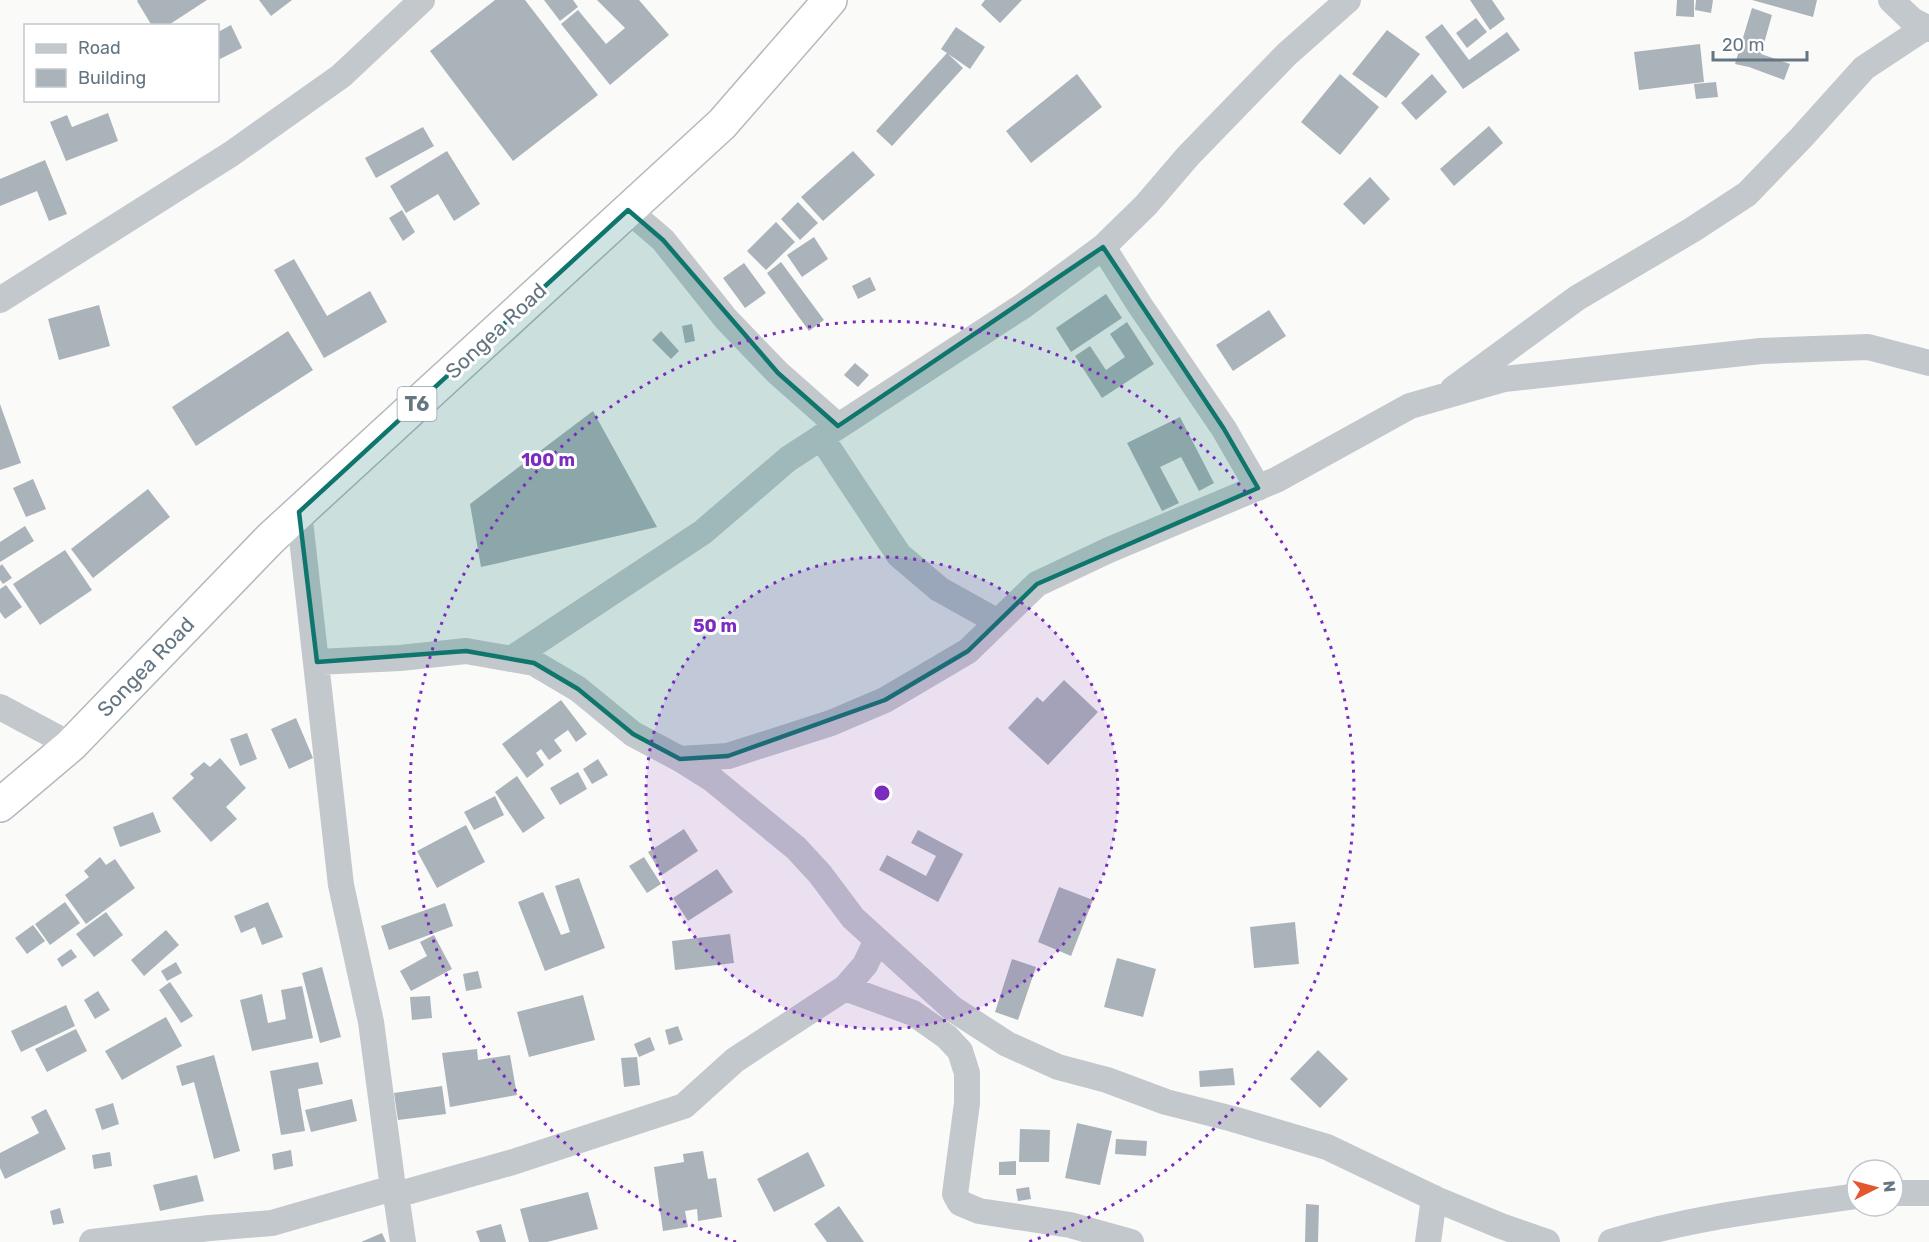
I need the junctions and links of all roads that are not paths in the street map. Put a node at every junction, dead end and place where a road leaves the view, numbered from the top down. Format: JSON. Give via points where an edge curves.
{"nodes":[{"id":1,"x":423,"y":0,"type":"edge"},
{"id":2,"x":830,"y":0,"type":"edge"},
{"id":3,"x":1348,"y":0,"type":"edge"},
{"id":4,"x":1891,"y":0,"type":"edge"},
{"id":5,"x":1923,"y":19,"type":"edge"},
{"id":6,"x":628,"y":210,"type":"junction"},
{"id":7,"x":1103,"y":247,"type":"junction"},
{"id":8,"x":0,"y":300,"type":"edge"},
{"id":9,"x":1929,"y":363,"type":"edge"},
{"id":10,"x":1444,"y":397,"type":"junction"},
{"id":11,"x":830,"y":431,"type":"junction"},
{"id":12,"x":1258,"y":488,"type":"junction"},
{"id":13,"x":299,"y":512,"type":"junction"},
{"id":14,"x":998,"y":622,"type":"junction"},
{"id":15,"x":511,"y":659,"type":"junction"},
{"id":16,"x":317,"y":662,"type":"junction"},
{"id":17,"x":0,"y":707,"type":"edge"},
{"id":18,"x":71,"y":745,"type":"junction"},
{"id":19,"x":680,"y":759,"type":"junction"},
{"id":20,"x":0,"y":805,"type":"edge"},
{"id":21,"x":878,"y":940,"type":"junction"},
{"id":22,"x":845,"y":988,"type":"junction"},
{"id":23,"x":394,"y":1191,"type":"junction"},
{"id":24,"x":1905,"y":1193,"type":"edge"},
{"id":25,"x":1929,"y":1193,"type":"edge"},
{"id":26,"x":1434,"y":1198,"type":"junction"},
{"id":27,"x":1845,"y":1198,"type":"edge"},
{"id":28,"x":92,"y":1242,"type":"edge"},
{"id":29,"x":403,"y":1242,"type":"edge"},
{"id":30,"x":1131,"y":1242,"type":"edge"},
{"id":31,"x":1428,"y":1242,"type":"edge"},
{"id":32,"x":1547,"y":1242,"type":"edge"},
{"id":33,"x":1611,"y":1242,"type":"edge"}],
"edges":[{"from":1,"to":8,"type":"street","via":[[341,76],[240,148]]},
{"from":2,"to":6,"type":"highway","name":"Songea Road","number":"T6","via":[[722,124]]},
{"from":3,"to":7,"type":"street","via":[[1280,61]]},
{"from":4,"to":5,"type":"street"},
{"from":5,"to":10,"type":"street","via":[[1864,68],[1747,194],[1577,298]]},
{"from":6,"to":11,"type":"street","via":[[663,240],[726,319]]},
{"from":6,"to":13,"type":"highway","name":"Songea Road","number":"T6"},
{"from":7,"to":11,"type":"street","via":[[1023,306]]},
{"from":7,"to":12,"type":"street","via":[[1224,429]]},
{"from":9,"to":10,"type":"street","via":[[1868,347],[1761,351],[1504,379]]},
{"from":10,"to":12,"type":"street","via":[[1410,406]]},
{"from":11,"to":14,"type":"street","via":[[899,555],[939,589]]},
{"from":11,"to":15,"type":"street","via":[[788,459],[703,532]]},
{"from":12,"to":14,"type":"street","via":[[1037,584]]},
{"from":13,"to":16,"type":"street"},
{"from":13,"to":18,"type":"highway","name":"Songea Road","number":"T6"},
{"from":14,"to":19,"type":"street","via":[[968,651],[885,700],[831,723],[728,756]]},
{"from":15,"to":16,"type":"street","via":[[466,651]]},
{"from":15,"to":19,"type":"street","via":[[534,663],[578,689],[633,734]]},
{"from":16,"to":23,"type":"street","via":[[341,885],[371,1022]]},
{"from":17,"to":18,"type":"street"},
{"from":18,"to":20,"type":"highway","name":"Songea Road","number":"T6"},
{"from":19,"to":21,"type":"street","via":[[712,779],[796,848],[853,918]]},
{"from":21,"to":22,"type":"street","via":[[865,966]]},
{"from":21,"to":26,"type":"street","via":[[953,1009],[1006,1044],[1058,1067],[1166,1102],[1327,1148]]},
{"from":22,"to":23,"type":"street","via":[[735,1060],[684,1106],[513,1162]]},
{"from":22,"to":30,"type":"street","via":[[913,1013],[948,1037],[960,1052],[967,1083],[955,1194],[960,1203],[979,1211],[1070,1225]]},
{"from":23,"to":28,"type":"street","via":[[272,1223]]},
{"from":23,"to":29,"type":"street"},
{"from":24,"to":25,"type":"street"},
{"from":26,"to":31,"type":"street"},
{"from":26,"to":32,"type":"street"},
{"from":27,"to":33,"type":"street","via":[[1722,1215]]}]}
